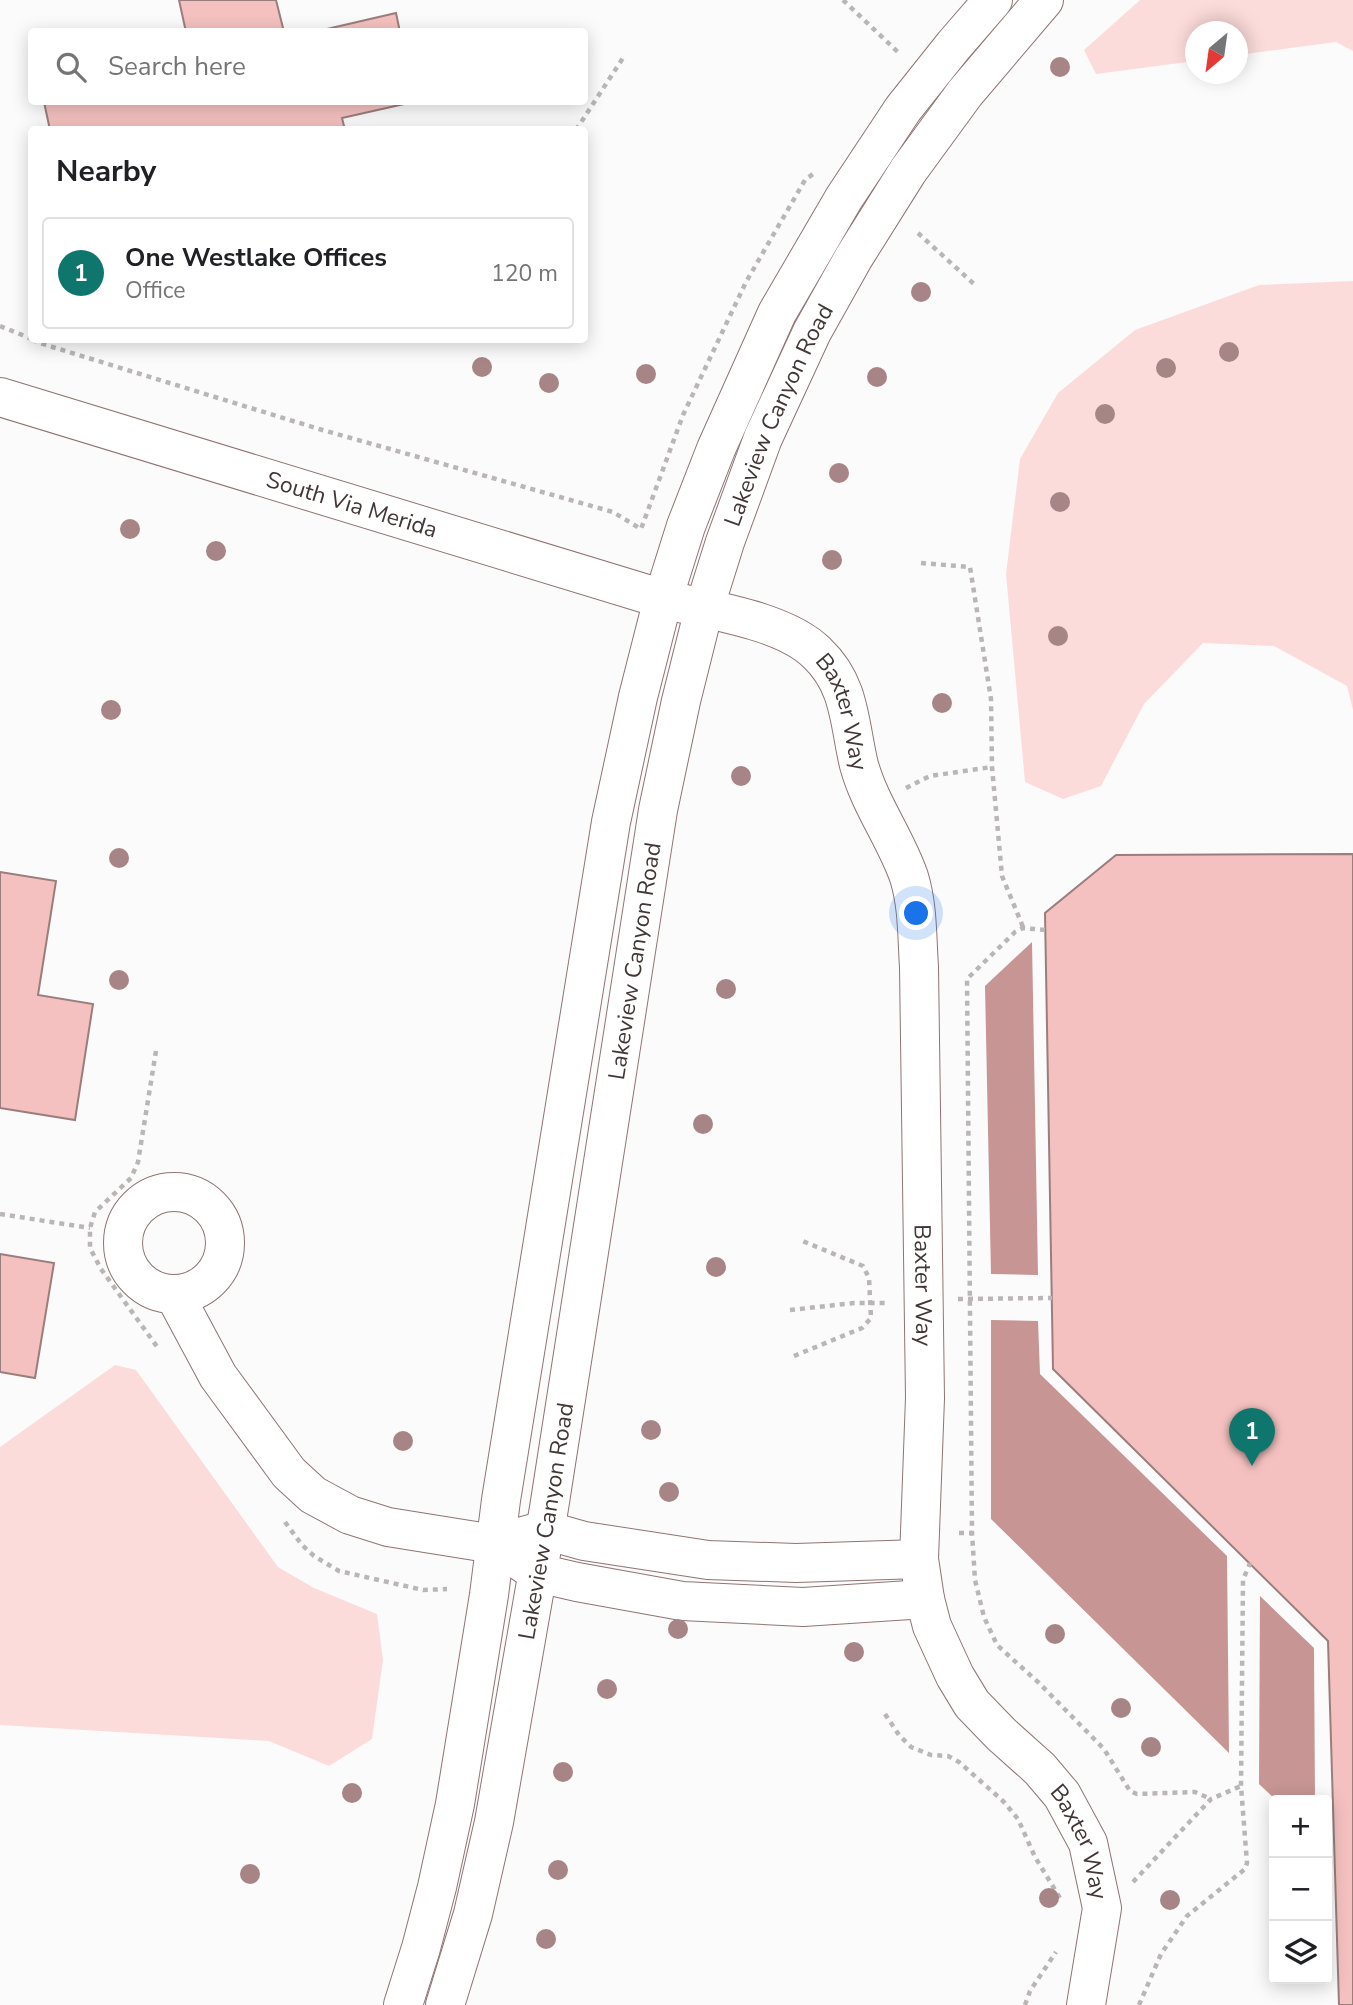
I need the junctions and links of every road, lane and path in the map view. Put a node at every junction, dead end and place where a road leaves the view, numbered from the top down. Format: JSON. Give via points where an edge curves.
{"nodes":[{"id":1,"x":843,"y":0,"type":"edge"},
{"id":2,"x":993,"y":0,"type":"edge"},
{"id":3,"x":1044,"y":0,"type":"edge"},
{"id":4,"x":904,"y":57,"type":"dead end"},
{"id":5,"x":623,"y":58,"type":"dead end"},
{"id":6,"x":579,"y":126,"type":"edge"},
{"id":7,"x":918,"y":233,"type":"dead end"},
{"id":8,"x":974,"y":284,"type":"dead end"},
{"id":9,"x":0,"y":326,"type":"edge"},
{"id":10,"x":28,"y":337,"type":"edge"},
{"id":11,"x":41,"y":343,"type":"edge"},
{"id":12,"x":0,"y":397,"type":"edge"},
{"id":13,"x":641,"y":529,"type":"dead end"},
{"id":14,"x":922,"y":563,"type":"dead end"},
{"id":15,"x":663,"y":599,"type":"junction"},
{"id":16,"x":704,"y":609,"type":"junction"},
{"id":17,"x":992,"y":768,"type":"junction"},
{"id":18,"x":874,"y":804,"type":"junction"},
{"id":19,"x":1023,"y":928,"type":"junction"},
{"id":20,"x":1045,"y":930,"type":"dead end"},
{"id":21,"x":0,"y":1214,"type":"edge"},
{"id":22,"x":90,"y":1228,"type":"dead end"},
{"id":23,"x":800,"y":1240,"type":"dead end"},
{"id":24,"x":174,"y":1294,"type":"dead end"},
{"id":25,"x":854,"y":1303,"type":"dead end"},
{"id":26,"x":790,"y":1310,"type":"dead end"},
{"id":27,"x":794,"y":1356,"type":"dead end"},
{"id":28,"x":545,"y":1530,"type":"junction"},
{"id":29,"x":959,"y":1533,"type":"dead end"},
{"id":30,"x":972,"y":1534,"type":"junction"},
{"id":31,"x":494,"y":1544,"type":"junction"},
{"id":32,"x":919,"y":1559,"type":"junction"},
{"id":33,"x":1250,"y":1563,"type":"dead end"},
{"id":34,"x":538,"y":1573,"type":"junction"},
{"id":35,"x":925,"y":1599,"type":"junction"},
{"id":36,"x":885,"y":1714,"type":"dead end"},
{"id":37,"x":1241,"y":1787,"type":"junction"},
{"id":38,"x":1211,"y":1799,"type":"junction"},
{"id":39,"x":1130,"y":1885,"type":"dead end"},
{"id":40,"x":1062,"y":1905,"type":"dead end"},
{"id":41,"x":1061,"y":1944,"type":"dead end"},
{"id":42,"x":403,"y":2005,"type":"edge"},
{"id":43,"x":445,"y":2005,"type":"edge"},
{"id":44,"x":1025,"y":2005,"type":"edge"},
{"id":45,"x":1086,"y":2005,"type":"edge"},
{"id":46,"x":1139,"y":2005,"type":"edge"}],
"edges":[{"from":1,"to":4,"type":"path"},
{"from":2,"to":15,"type":"street","name":"Lakeview Canyon Road","via":[[903,110],[844,198],[777,313],[716,449]]},
{"from":3,"to":16,"type":"street","name":"Lakeview Canyon Road","via":[[965,93],[854,257],[763,438]]},
{"from":5,"to":6,"type":"path"},
{"from":7,"to":8,"type":"path"},
{"from":9,"to":10,"type":"path"},
{"from":11,"to":13,"type":"path","via":[[306,425],[613,512]]},
{"from":12,"to":15,"type":"street","name":"South Via Merida"},
{"from":14,"to":17,"type":"path","via":[[970,567],[991,699]]},
{"from":15,"to":16,"type":"street","name":"South Via Merida"},
{"from":15,"to":31,"type":"street","name":"Lakeview Canyon Road","via":[[611,822]]},
{"from":16,"to":18,"type":"street","name":"Baxter Way","via":[[764,624],[817,652],[844,690],[860,766]]},
{"from":16,"to":28,"type":"street","name":"Lakeview Canyon Road","via":[[658,810]]},
{"from":17,"to":18,"type":"path","via":[[930,776]]},
{"from":17,"to":19,"type":"path","via":[[1002,876]]},
{"from":18,"to":32,"type":"street","name":"Baxter Way","via":[[908,876],[919,967],[925,1398]]},
{"from":19,"to":20,"type":"path"},
{"from":19,"to":30,"type":"path","via":[[967,979]]},
{"from":21,"to":22,"type":"path"},
{"from":23,"to":27,"type":"path","via":[[863,1266],[869,1278],[871,1318],[862,1328]]},
{"from":24,"to":31,"type":"street","via":[[218,1376],[289,1473],[313,1495],[350,1515],[388,1527]]},
{"from":25,"to":26,"type":"path"},
{"from":28,"to":31,"type":"street"},
{"from":28,"to":32,"type":"street","via":[[584,1541],[708,1560]]},
{"from":28,"to":34,"type":"street","name":"Lakeview Canyon Road"},
{"from":29,"to":30,"type":"path"},
{"from":30,"to":38,"type":"path","via":[[975,1580],[997,1645],[1104,1749],[1130,1791],[1195,1792]]},
{"from":31,"to":34,"type":"street"},
{"from":31,"to":42,"type":"street","name":"Lakeview Canyon Road","via":[[455,1804]]},
{"from":32,"to":35,"type":"street","name":"Baxter Way"},
{"from":33,"to":37,"type":"path","via":[[1243,1580]]},
{"from":34,"to":35,"type":"street","via":[[682,1601],[803,1606]]},
{"from":34,"to":43,"type":"street","name":"Lakeview Canyon Road","via":[[494,1822],[473,1914]]},
{"from":35,"to":45,"type":"street","name":"Baxter Way","via":[[943,1651],[972,1704],[1062,1795],[1088,1843],[1102,1908]]},
{"from":36,"to":40,"type":"path","via":[[911,1748],[959,1762],[1003,1801],[1018,1819]]},
{"from":37,"to":38,"type":"path"},
{"from":37,"to":46,"type":"path","via":[[1245,1869],[1187,1916],[1161,1954]]},
{"from":38,"to":39,"type":"path"},
{"from":41,"to":44,"type":"path"}]}
